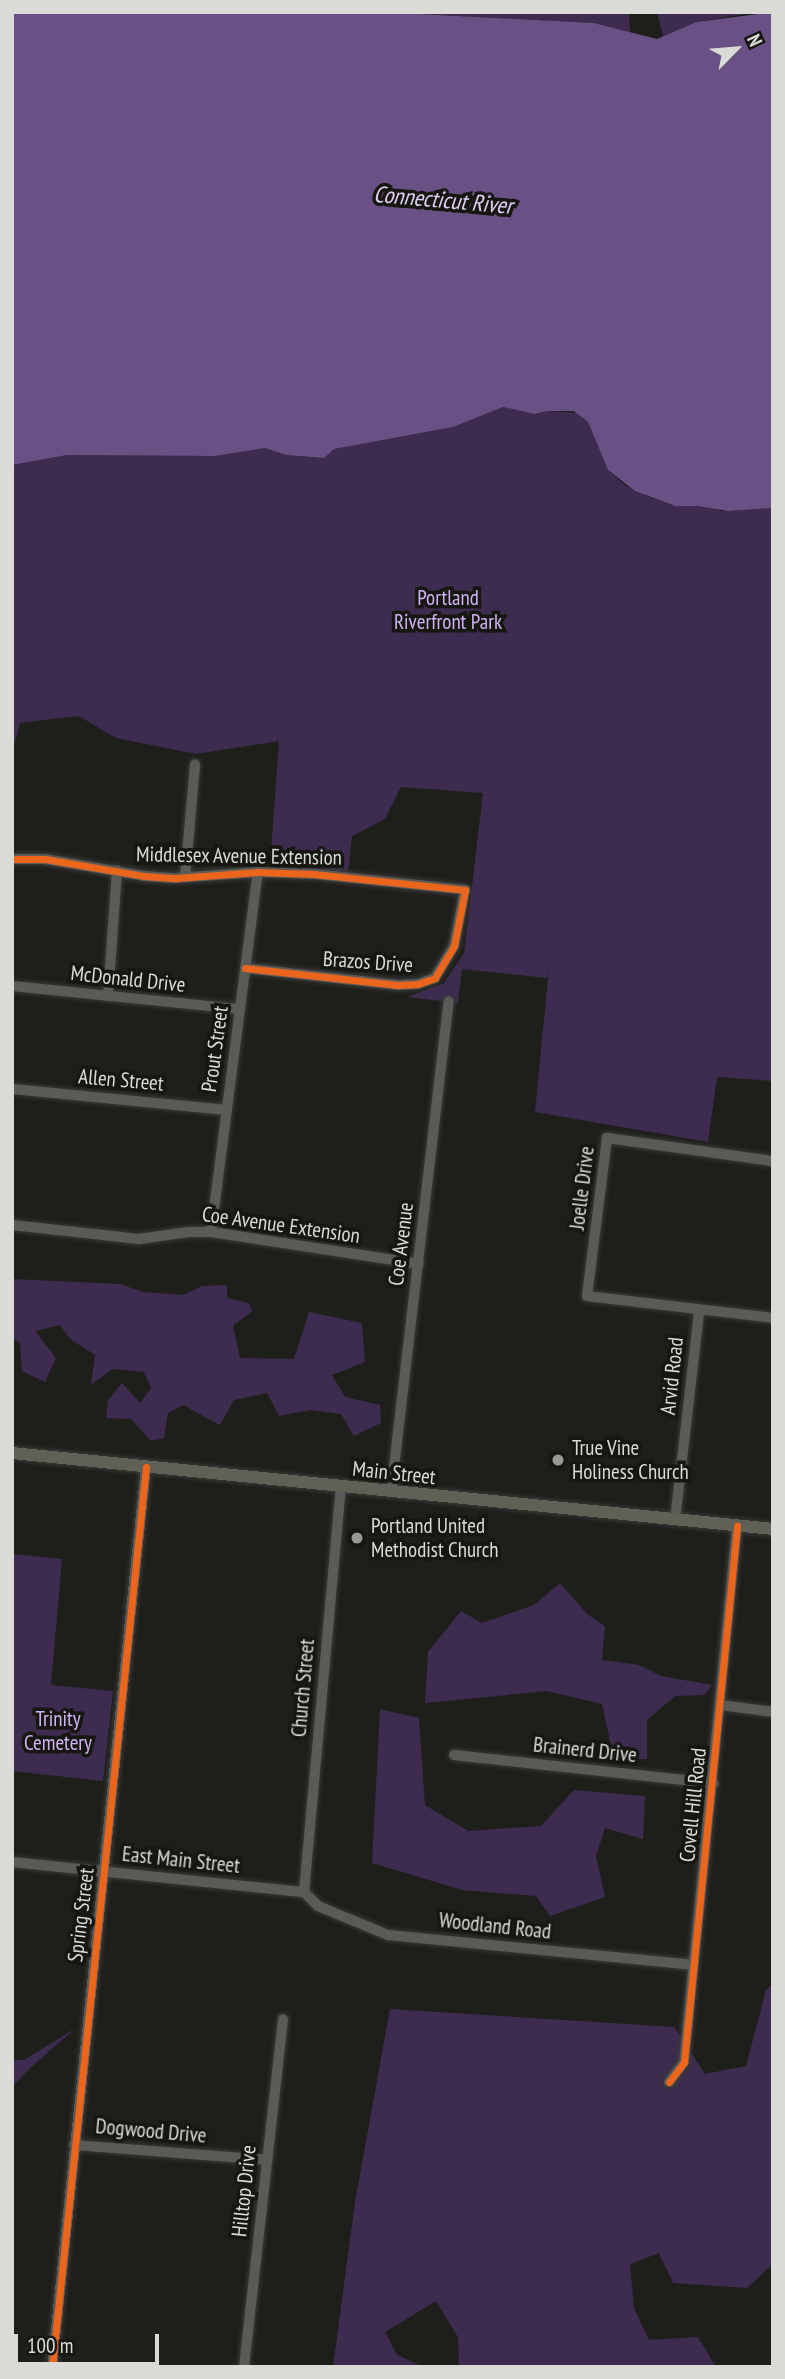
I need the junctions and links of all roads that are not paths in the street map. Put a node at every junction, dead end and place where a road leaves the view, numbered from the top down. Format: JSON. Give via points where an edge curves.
{"nodes":[{"id":1,"x":195,"y":764,"type":"dead end"},
{"id":2,"x":12,"y":859,"type":"edge"},
{"id":3,"x":117,"y":870,"type":"junction"},
{"id":4,"x":258,"y":872,"type":"junction"},
{"id":5,"x":185,"y":877,"type":"junction"},
{"id":6,"x":466,"y":890,"type":"joint"},
{"id":7,"x":246,"y":968,"type":"junction"},
{"id":8,"x":12,"y":986,"type":"edge"},
{"id":9,"x":108,"y":996,"type":"junction"},
{"id":10,"x":449,"y":1001,"type":"dead end"},
{"id":11,"x":240,"y":1009,"type":"junction"},
{"id":12,"x":12,"y":1089,"type":"edge"},
{"id":13,"x":227,"y":1110,"type":"junction"},
{"id":14,"x":773,"y":1161,"type":"edge"},
{"id":15,"x":12,"y":1225,"type":"edge"},
{"id":16,"x":211,"y":1232,"type":"junction"},
{"id":17,"x":419,"y":1264,"type":"junction"},
{"id":18,"x":699,"y":1311,"type":"junction"},
{"id":19,"x":773,"y":1318,"type":"edge"},
{"id":20,"x":12,"y":1453,"type":"edge"},
{"id":21,"x":146,"y":1467,"type":"junction"},
{"id":22,"x":341,"y":1487,"type":"junction"},
{"id":23,"x":391,"y":1492,"type":"junction"},
{"id":24,"x":675,"y":1520,"type":"junction"},
{"id":25,"x":737,"y":1526,"type":"junction"},
{"id":26,"x":773,"y":1529,"type":"edge"},
{"id":27,"x":720,"y":1705,"type":"junction"},
{"id":28,"x":773,"y":1712,"type":"edge"},
{"id":29,"x":454,"y":1755,"type":"dead end"},
{"id":30,"x":713,"y":1783,"type":"junction"},
{"id":31,"x":12,"y":1862,"type":"edge"},
{"id":32,"x":104,"y":1871,"type":"junction"},
{"id":33,"x":304,"y":1892,"type":"junction"},
{"id":34,"x":693,"y":1965,"type":"junction"},
{"id":35,"x":283,"y":2019,"type":"dead end"},
{"id":36,"x":668,"y":2082,"type":"dead end"},
{"id":37,"x":74,"y":2145,"type":"junction"},
{"id":38,"x":267,"y":2160,"type":"junction"},
{"id":39,"x":52,"y":2367,"type":"edge"},
{"id":40,"x":244,"y":2367,"type":"edge"}],
"edges":[{"from":1,"to":5,"type":"street"},
{"from":2,"to":3,"type":"street","name":"Middlesex Avenue Extension"},
{"from":3,"to":5,"type":"street","name":"Middlesex Avenue Extension"},
{"from":3,"to":9,"type":"street"},
{"from":4,"to":5,"type":"street","name":"Middlesex Avenue Extension"},
{"from":4,"to":6,"type":"street","name":"Middlesex Avenue Extension"},
{"from":4,"to":7,"type":"street","name":"Prout Street"},
{"from":6,"to":7,"type":"street","name":"Brazos Drive","via":[[454,946],[435,978],[398,985]]},
{"from":7,"to":11,"type":"street","name":"Prout Street"},
{"from":8,"to":9,"type":"street","name":"McDonald Drive"},
{"from":9,"to":11,"type":"street","name":"McDonald Drive"},
{"from":10,"to":17,"type":"street","name":"Coe Avenue"},
{"from":11,"to":13,"type":"street","name":"Prout Street"},
{"from":12,"to":13,"type":"street","name":"Allen Street"},
{"from":13,"to":16,"type":"street","name":"Prout Street"},
{"from":14,"to":18,"type":"street","name":"Joelle Drive","via":[[607,1139],[587,1296]]},
{"from":15,"to":16,"type":"street","name":"Coe Avenue Extension","via":[[139,1239]]},
{"from":16,"to":17,"type":"street","name":"Coe Avenue Extension"},
{"from":17,"to":23,"type":"street","name":"Coe Avenue"},
{"from":18,"to":19,"type":"street","name":"Arvid Road"},
{"from":18,"to":24,"type":"street","name":"Arvid Road"},
{"from":20,"to":21,"type":"main road","name":"Main Street"},
{"from":21,"to":22,"type":"main road","name":"Main Street"},
{"from":21,"to":32,"type":"street","name":"Spring Street"},
{"from":22,"to":23,"type":"main road","name":"Main Street"},
{"from":22,"to":33,"type":"street","name":"Church Street"},
{"from":23,"to":24,"type":"main road","name":"Main Street"},
{"from":24,"to":25,"type":"main road","name":"Main Street"},
{"from":25,"to":26,"type":"main road","name":"Main Street"},
{"from":25,"to":27,"type":"street","name":"Covell Hill Road"},
{"from":27,"to":28,"type":"street"},
{"from":27,"to":30,"type":"street","name":"Covell Hill Road"},
{"from":29,"to":30,"type":"street","name":"Brainerd Drive"},
{"from":30,"to":34,"type":"street","name":"Covell Hill Road"},
{"from":31,"to":32,"type":"street","name":"East Main Street"},
{"from":32,"to":33,"type":"street","name":"East Main Street"},
{"from":32,"to":37,"type":"street","name":"Spring Street"},
{"from":33,"to":34,"type":"street","name":"Woodland Road","via":[[318,1906],[388,1935]]},
{"from":34,"to":36,"type":"street","name":"Covell Hill Road","via":[[684,2062]]},
{"from":35,"to":38,"type":"street","name":"Hilltop Drive"},
{"from":37,"to":38,"type":"street","name":"Dogwood Drive"},
{"from":37,"to":39,"type":"street","name":"Spring Street"},
{"from":38,"to":40,"type":"street","name":"Hilltop Drive"}]}
